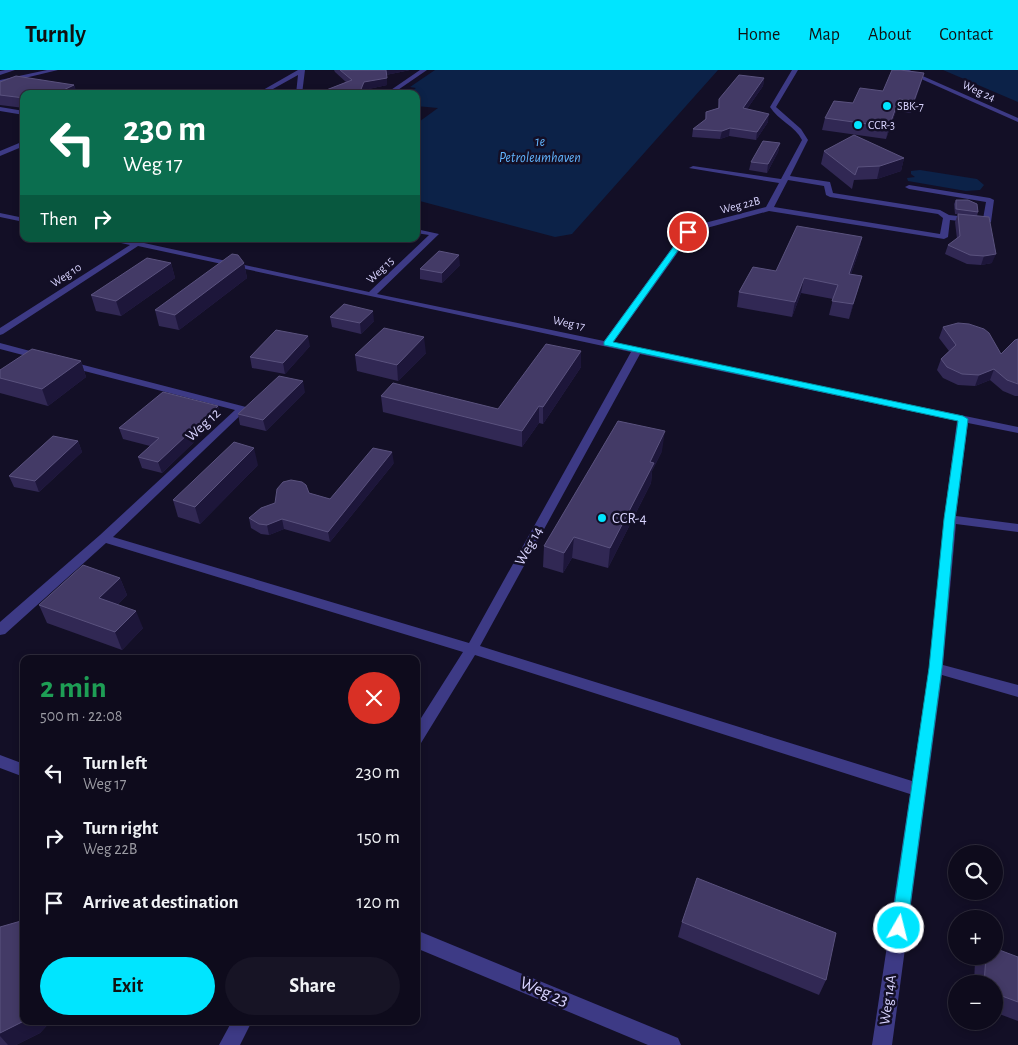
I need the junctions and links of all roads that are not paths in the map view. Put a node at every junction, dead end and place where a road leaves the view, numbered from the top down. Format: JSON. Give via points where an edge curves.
{"nodes":[{"id":1,"x":12,"y":70,"type":"edge"},
{"id":2,"x":55,"y":70,"type":"edge"},
{"id":3,"x":301,"y":70,"type":"edge"},
{"id":4,"x":424,"y":70,"type":"edge"},
{"id":5,"x":795,"y":70,"type":"edge"},
{"id":6,"x":904,"y":70,"type":"edge"},
{"id":7,"x":0,"y":73,"type":"edge"},
{"id":8,"x":0,"y":82,"type":"edge"},
{"id":9,"x":266,"y":90,"type":"edge"},
{"id":10,"x":299,"y":90,"type":"edge"},
{"id":11,"x":394,"y":90,"type":"edge"},
{"id":12,"x":0,"y":109,"type":"edge"},
{"id":13,"x":20,"y":112,"type":"edge"},
{"id":14,"x":1018,"y":120,"type":"edge"},
{"id":15,"x":20,"y":145,"type":"edge"},
{"id":16,"x":0,"y":154,"type":"edge"},
{"id":17,"x":693,"y":168,"type":"dead end"},
{"id":18,"x":786,"y":180,"type":"junction"},
{"id":19,"x":909,"y":187,"type":"dead end"},
{"id":20,"x":769,"y":209,"type":"junction"},
{"id":21,"x":0,"y":215,"type":"edge"},
{"id":22,"x":947,"y":218,"type":"junction"},
{"id":23,"x":20,"y":219,"type":"edge"},
{"id":24,"x":420,"y":232,"type":"edge"},
{"id":25,"x":140,"y":242,"type":"edge"},
{"id":26,"x":146,"y":242,"type":"edge"},
{"id":27,"x":371,"y":295,"type":"junction"},
{"id":28,"x":0,"y":332,"type":"edge"},
{"id":29,"x":607,"y":344,"type":"junction"},
{"id":30,"x":0,"y":346,"type":"edge"},
{"id":31,"x":636,"y":351,"type":"junction"},
{"id":32,"x":963,"y":419,"type":"junction"},
{"id":33,"x":1018,"y":430,"type":"edge"},
{"id":34,"x":950,"y":519,"type":"junction"},
{"id":35,"x":1018,"y":528,"type":"edge"},
{"id":36,"x":104,"y":538,"type":"junction"},
{"id":37,"x":0,"y":630,"type":"edge"},
{"id":38,"x":472,"y":649,"type":"junction"},
{"id":39,"x":936,"y":668,"type":"junction"},
{"id":40,"x":1018,"y":691,"type":"edge"},
{"id":41,"x":420,"y":733,"type":"edge"},
{"id":42,"x":0,"y":761,"type":"edge"},
{"id":43,"x":20,"y":769,"type":"edge"},
{"id":44,"x":919,"y":790,"type":"junction"},
{"id":45,"x":420,"y":941,"type":"edge"},
{"id":46,"x":241,"y":1025,"type":"edge"},
{"id":47,"x":229,"y":1045,"type":"edge"},
{"id":48,"x":671,"y":1045,"type":"edge"},
{"id":49,"x":882,"y":1045,"type":"edge"}],
"edges":[{"from":1,"to":7,"type":"lane"},
{"from":2,"to":8,"type":"lane"},
{"from":3,"to":9,"type":"lane"},
{"from":3,"to":10,"type":"lane"},
{"from":4,"to":11,"type":"lane"},
{"from":5,"to":18,"type":"lane","name":"Weg 22B","via":[[773,107],[803,134],[805,140]]},
{"from":6,"to":14,"type":"lane","name":"Weg 24"},
{"from":12,"to":13,"type":"lane"},
{"from":15,"to":16,"type":"lane"},
{"from":17,"to":18,"type":"lane"},
{"from":18,"to":20,"type":"lane","name":"Weg 22B"},
{"from":18,"to":22,"type":"lane","via":[[827,184],[830,195],[940,212]]},
{"from":19,"to":22,"type":"lane","via":[[990,200],[987,222]]},
{"from":20,"to":22,"type":"lane","via":[[944,237]]},
{"from":20,"to":29,"type":"lane","name":"Weg 22B","via":[[688,232]]},
{"from":21,"to":23,"type":"lane"},
{"from":24,"to":27,"type":"lane","name":"Weg 15","via":[[435,234]]},
{"from":25,"to":28,"type":"lane","name":"Weg 10"},
{"from":26,"to":27,"type":"lane","name":"Weg 17"},
{"from":27,"to":29,"type":"lane","name":"Weg 17"},
{"from":29,"to":31,"type":"lane","name":"Weg 17"},
{"from":30,"to":36,"type":"lane","name":"Weg 12","via":[[242,409]]},
{"from":31,"to":32,"type":"lane","name":"Weg 17"},
{"from":31,"to":38,"type":"lane","name":"Weg 14"},
{"from":32,"to":33,"type":"lane","name":"Weg 17"},
{"from":32,"to":34,"type":"lane","name":"Weg 14A"},
{"from":34,"to":35,"type":"lane"},
{"from":34,"to":39,"type":"lane","name":"Weg 14A"},
{"from":36,"to":37,"type":"lane","name":"Weg 12"},
{"from":36,"to":38,"type":"lane"},
{"from":38,"to":41,"type":"lane","name":"Weg 14"},
{"from":38,"to":44,"type":"lane"},
{"from":39,"to":40,"type":"lane"},
{"from":39,"to":44,"type":"lane","name":"Weg 14A"},
{"from":42,"to":43,"type":"lane"},
{"from":44,"to":49,"type":"lane","name":"Weg 14A"},
{"from":45,"to":48,"type":"lane","name":"Weg 23"},
{"from":46,"to":47,"type":"lane"}]}
